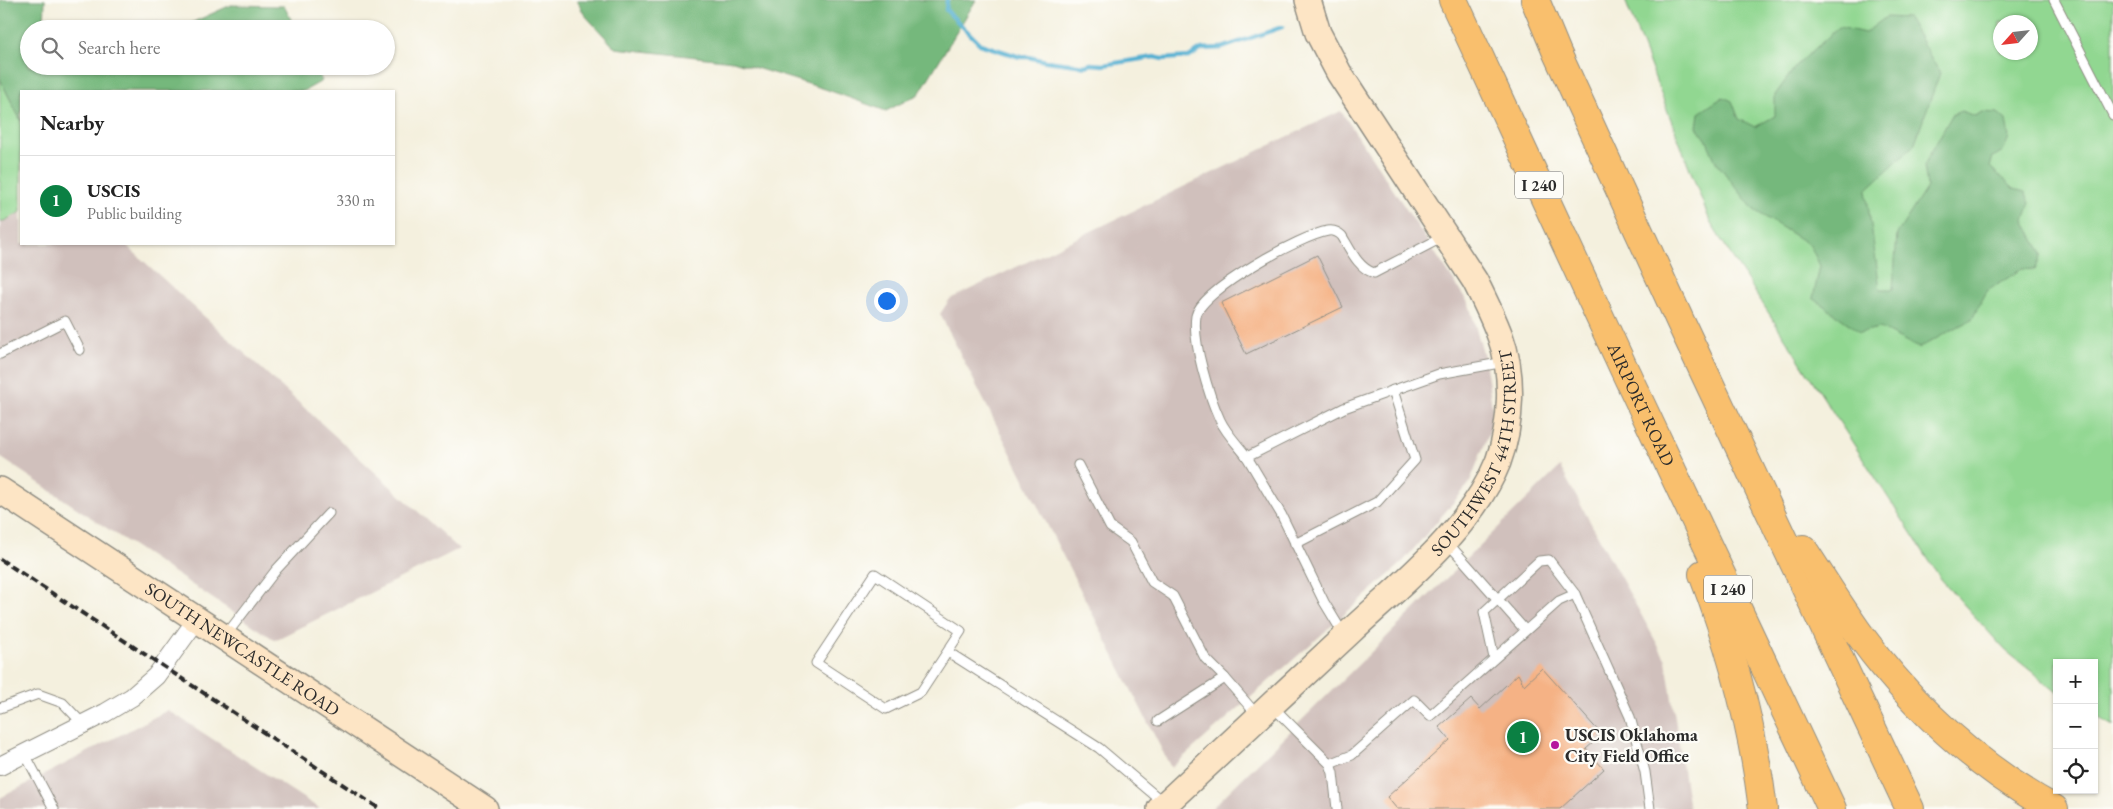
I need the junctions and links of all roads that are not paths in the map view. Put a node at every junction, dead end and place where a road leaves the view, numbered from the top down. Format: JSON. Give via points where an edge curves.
{"nodes":[{"id":1,"x":1308,"y":0,"type":"edge"},
{"id":2,"x":1453,"y":0,"type":"edge"},
{"id":3,"x":1535,"y":0,"type":"edge"},
{"id":4,"x":2054,"y":0,"type":"edge"},
{"id":5,"x":2113,"y":115,"type":"edge"},
{"id":6,"x":1445,"y":236,"type":"junction"},
{"id":7,"x":80,"y":350,"type":"dead end"},
{"id":8,"x":0,"y":354,"type":"edge"},
{"id":9,"x":1507,"y":361,"type":"junction"},
{"id":10,"x":1624,"y":369,"type":"junction"},
{"id":11,"x":1393,"y":390,"type":"junction"},
{"id":12,"x":1246,"y":457,"type":"junction"},
{"id":13,"x":1078,"y":465,"type":"dead end"},
{"id":14,"x":1751,"y":471,"type":"junction"},
{"id":15,"x":0,"y":490,"type":"edge"},
{"id":16,"x":329,"y":513,"type":"dead end"},
{"id":17,"x":1445,"y":540,"type":"junction"},
{"id":18,"x":1296,"y":544,"type":"junction"},
{"id":19,"x":1575,"y":594,"type":"junction"},
{"id":20,"x":1498,"y":600,"type":"junction"},
{"id":21,"x":197,"y":619,"type":"junction"},
{"id":22,"x":1524,"y":630,"type":"junction"},
{"id":23,"x":1345,"y":637,"type":"junction"},
{"id":24,"x":224,"y":638,"type":"junction"},
{"id":25,"x":948,"y":652,"type":"junction"},
{"id":26,"x":1494,"y":658,"type":"junction"},
{"id":27,"x":1225,"y":678,"type":"junction"},
{"id":28,"x":0,"y":708,"type":"edge"},
{"id":29,"x":1265,"y":712,"type":"junction"},
{"id":30,"x":1158,"y":721,"type":"dead end"},
{"id":31,"x":83,"y":724,"type":"junction"},
{"id":32,"x":25,"y":754,"type":"junction"},
{"id":33,"x":1330,"y":764,"type":"junction"},
{"id":34,"x":0,"y":766,"type":"edge"},
{"id":35,"x":1166,"y":807,"type":"edge"},
{"id":36,"x":54,"y":809,"type":"edge"},
{"id":37,"x":484,"y":809,"type":"edge"},
{"id":38,"x":1337,"y":809,"type":"edge"},
{"id":39,"x":1650,"y":809,"type":"edge"},
{"id":40,"x":1763,"y":809,"type":"edge"},
{"id":41,"x":1832,"y":809,"type":"edge"},
{"id":42,"x":1910,"y":809,"type":"edge"},
{"id":43,"x":2054,"y":809,"type":"edge"}],
"edges":[{"from":1,"to":6,"type":"street","name":"SOUTHWEST 44TH STREET","via":[[1318,33],[1339,74]]},
{"from":2,"to":10,"type":"highway","name":"AIRPORT ROAD","number":"I 240"},
{"from":3,"to":14,"type":"highway","via":[[1604,157]]},
{"from":4,"to":5,"type":"lane"},
{"from":6,"to":9,"type":"street","name":"SOUTHWEST 44TH STREET","via":[[1488,307],[1501,336]]},
{"from":6,"to":12,"type":"lane","via":[[1374,273],[1362,266],[1342,236],[1329,231],[1304,238],[1232,279],[1208,298],[1196,315],[1200,358],[1220,421]]},
{"from":7,"to":8,"type":"lane","via":[[65,321]]},
{"from":9,"to":11,"type":"lane","via":[[1439,374]]},
{"from":9,"to":17,"type":"street","name":"SOUTHWEST 44TH STREET","via":[[1507,424],[1498,461],[1479,499]]},
{"from":10,"to":40,"type":"highway","via":[[1720,618],[1746,707]]},
{"from":10,"to":41,"type":"highway","name":"AIRPORT ROAD","number":"I 240"},
{"from":11,"to":12,"type":"lane","via":[[1344,408]]},
{"from":11,"to":18,"type":"lane","via":[[1415,460],[1377,502]]},
{"from":12,"to":18,"type":"lane"},
{"from":13,"to":27,"type":"lane","via":[[1110,527],[1131,542],[1152,582],[1173,596],[1205,658]]},
{"from":14,"to":42,"type":"highway"},
{"from":14,"to":43,"type":"highway","via":[[1859,634],[1898,682],[1961,746]]},
{"from":15,"to":21,"type":"street","name":"SOUTH NEWCASTLE ROAD"},
{"from":16,"to":24,"type":"lane","via":[[276,570]]},
{"from":17,"to":20,"type":"lane"},
{"from":17,"to":23,"type":"street","name":"SOUTHWEST 44TH STREET"},
{"from":18,"to":23,"type":"lane"},
{"from":19,"to":20,"type":"lane","via":[[1549,560],[1539,561]]},
{"from":19,"to":22,"type":"lane","via":[[1559,601]]},
{"from":19,"to":39,"type":"lane","via":[[1630,718],[1645,772]]},
{"from":20,"to":22,"type":"lane"},
{"from":20,"to":26,"type":"lane","via":[[1484,612]]},
{"from":21,"to":24,"type":"street","name":"SOUTH NEWCASTLE ROAD"},
{"from":21,"to":31,"type":"street","via":[[156,676],[143,688],[120,705]]},
{"from":22,"to":26,"type":"lane"},
{"from":23,"to":29,"type":"street","name":"SOUTHWEST 44TH STREET"},
{"from":24,"to":37,"type":"street","name":"SOUTH NEWCASTLE ROAD"},
{"from":25,"to":25,"type":"lane","via":[[921,692],[886,709],[816,663],[875,574],[961,631]]},
{"from":25,"to":35,"type":"lane","via":[[1099,748]]},
{"from":26,"to":33,"type":"lane","via":[[1430,716],[1414,700],[1352,755]]},
{"from":27,"to":29,"type":"lane"},
{"from":27,"to":30,"type":"lane"},
{"from":28,"to":31,"type":"lane","via":[[38,694],[63,704]]},
{"from":29,"to":33,"type":"lane"},
{"from":29,"to":35,"type":"street","name":"SOUTHWEST 44TH STREET"},
{"from":31,"to":32,"type":"street"},
{"from":32,"to":34,"type":"street"},
{"from":32,"to":36,"type":"lane"},
{"from":33,"to":38,"type":"lane"}]}
